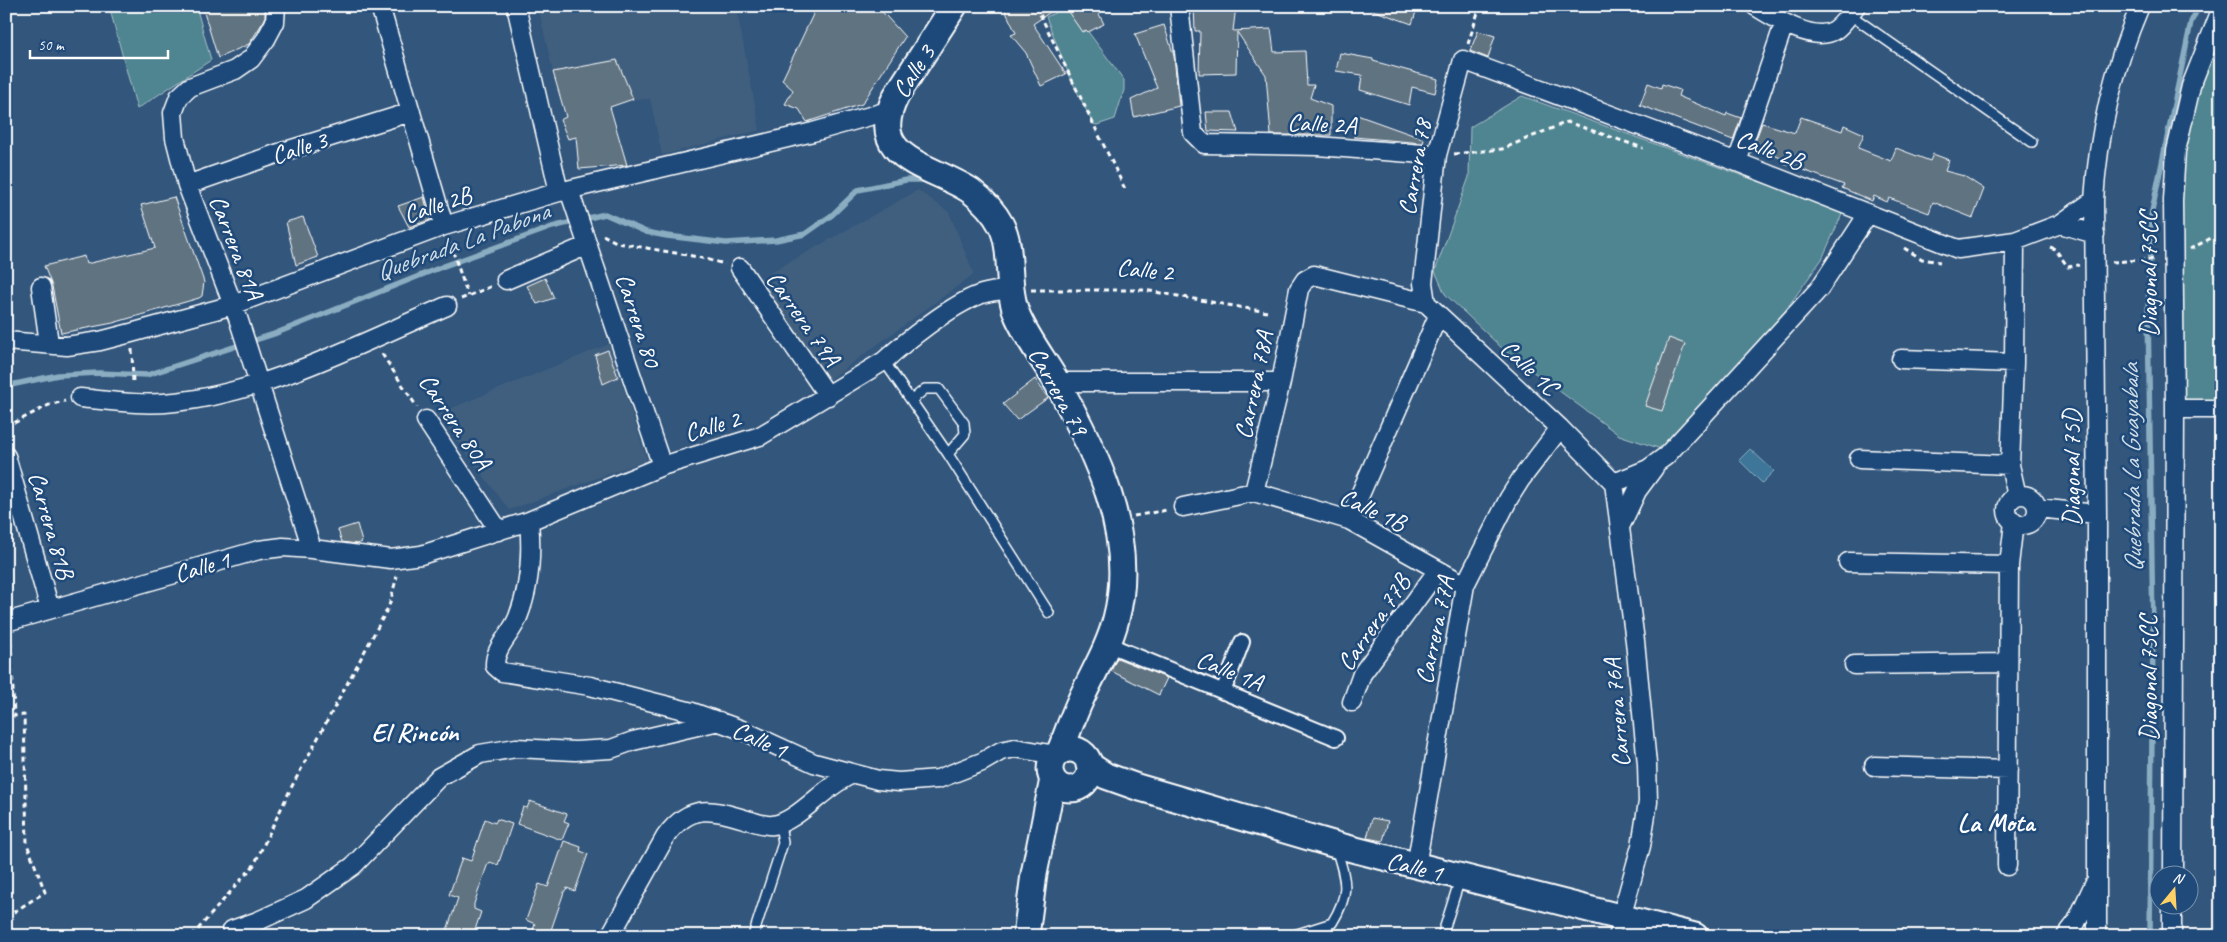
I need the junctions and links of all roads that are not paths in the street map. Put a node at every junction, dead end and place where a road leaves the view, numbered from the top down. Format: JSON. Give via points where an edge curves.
{"nodes":[{"id":1,"x":276,"y":6,"type":"edge"},
{"id":2,"x":380,"y":6,"type":"edge"},
{"id":3,"x":516,"y":6,"type":"edge"},
{"id":4,"x":1179,"y":6,"type":"edge"},
{"id":5,"x":1755,"y":6,"type":"edge"},
{"id":6,"x":2140,"y":6,"type":"edge"},
{"id":7,"x":950,"y":8,"type":"edge"},
{"id":8,"x":1853,"y":10,"type":"edge"},
{"id":9,"x":2221,"y":10,"type":"edge"},
{"id":10,"x":1784,"y":24,"type":"junction"},
{"id":11,"x":1463,"y":60,"type":"joint"},
{"id":12,"x":888,"y":111,"type":"junction"},
{"id":13,"x":411,"y":112,"type":"junction"},
{"id":14,"x":2032,"y":142,"type":"dead end"},
{"id":15,"x":1437,"y":155,"type":"junction"},
{"id":16,"x":1737,"y":162,"type":"junction"},
{"id":17,"x":187,"y":185,"type":"junction"},
{"id":18,"x":564,"y":191,"type":"junction"},
{"id":19,"x":2094,"y":200,"type":"junction"},
{"id":20,"x":1868,"y":214,"type":"junction"},
{"id":21,"x":2060,"y":224,"type":"junction"},
{"id":22,"x":444,"y":226,"type":"junction"},
{"id":23,"x":2095,"y":234,"type":"junction"},
{"id":24,"x":586,"y":239,"type":"junction"},
{"id":25,"x":2014,"y":248,"type":"junction"},
{"id":26,"x":740,"y":268,"type":"road end"},
{"id":27,"x":506,"y":280,"type":"road end"},
{"id":28,"x":41,"y":287,"type":"dead end"},
{"id":29,"x":1019,"y":290,"type":"junction"},
{"id":30,"x":233,"y":305,"type":"junction"},
{"id":31,"x":447,"y":306,"type":"road end"},
{"id":32,"x":1432,"y":310,"type":"junction"},
{"id":33,"x":6,"y":341,"type":"edge"},
{"id":34,"x":48,"y":344,"type":"junction"},
{"id":35,"x":1901,"y":359,"type":"dead end"},
{"id":36,"x":884,"y":361,"type":"junction"},
{"id":37,"x":2014,"y":363,"type":"junction"},
{"id":38,"x":1056,"y":382,"type":"junction"},
{"id":39,"x":1281,"y":382,"type":"junction"},
{"id":40,"x":260,"y":383,"type":"junction"},
{"id":41,"x":828,"y":396,"type":"junction"},
{"id":42,"x":80,"y":398,"type":"road end"},
{"id":43,"x":912,"y":400,"type":"junction"},
{"id":44,"x":2175,"y":409,"type":"junction"},
{"id":45,"x":2221,"y":409,"type":"edge"},
{"id":46,"x":426,"y":420,"type":"road end"},
{"id":47,"x":1560,"y":428,"type":"junction"},
{"id":48,"x":948,"y":454,"type":"junction"},
{"id":49,"x":6,"y":456,"type":"edge"},
{"id":50,"x":1859,"y":459,"type":"dead end"},
{"id":51,"x":1657,"y":463,"type":"junction"},
{"id":52,"x":2010,"y":465,"type":"junction"},
{"id":53,"x":662,"y":466,"type":"junction"},
{"id":54,"x":1614,"y":483,"type":"junction"},
{"id":55,"x":1254,"y":492,"type":"junction"},
{"id":56,"x":2017,"y":496,"type":"junction"},
{"id":57,"x":1183,"y":507,"type":"road end"},
{"id":58,"x":2037,"y":508,"type":"junction"},
{"id":59,"x":2097,"y":514,"type":"junction"},
{"id":60,"x":1350,"y":520,"type":"junction"},
{"id":61,"x":529,"y":521,"type":"junction"},
{"id":62,"x":2014,"y":522,"type":"junction"},
{"id":63,"x":1620,"y":528,"type":"junction"},
{"id":64,"x":499,"y":531,"type":"junction"},
{"id":65,"x":312,"y":549,"type":"junction"},
{"id":66,"x":402,"y":557,"type":"joint"},
{"id":67,"x":1848,"y":562,"type":"dead end"},
{"id":68,"x":2009,"y":565,"type":"junction"},
{"id":69,"x":1438,"y":570,"type":"junction"},
{"id":70,"x":1465,"y":585,"type":"junction"},
{"id":71,"x":50,"y":609,"type":"junction"},
{"id":72,"x":1049,"y":613,"type":"dead end"},
{"id":73,"x":8,"y":621,"type":"edge"},
{"id":74,"x":1242,"y":642,"type":"dead end"},
{"id":75,"x":1107,"y":644,"type":"junction"},
{"id":76,"x":2008,"y":663,"type":"junction"},
{"id":77,"x":1854,"y":665,"type":"dead end"},
{"id":78,"x":1223,"y":692,"type":"junction"},
{"id":79,"x":1352,"y":702,"type":"dead end"},
{"id":80,"x":720,"y":721,"type":"junction"},
{"id":81,"x":1336,"y":738,"type":"dead end"},
{"id":82,"x":1874,"y":766,"type":"dead end"},
{"id":83,"x":1067,"y":768,"type":"junction"},
{"id":84,"x":2008,"y":770,"type":"junction"},
{"id":85,"x":853,"y":774,"type":"junction"},
{"id":86,"x":777,"y":825,"type":"junction"},
{"id":87,"x":1336,"y":846,"type":"junction"},
{"id":88,"x":2172,"y":864,"type":"edge"},
{"id":89,"x":1416,"y":866,"type":"junction"},
{"id":90,"x":2007,"y":866,"type":"dead end"},
{"id":91,"x":1460,"y":877,"type":"junction"},
{"id":92,"x":2097,"y":879,"type":"junction"},
{"id":93,"x":2172,"y":914,"type":"edge"},
{"id":94,"x":1617,"y":927,"type":"edge"},
{"id":95,"x":232,"y":930,"type":"dead end"},
{"id":96,"x":610,"y":936,"type":"edge"},
{"id":97,"x":753,"y":936,"type":"edge"},
{"id":98,"x":1026,"y":936,"type":"edge"},
{"id":99,"x":1291,"y":936,"type":"edge"},
{"id":100,"x":1442,"y":936,"type":"edge"},
{"id":101,"x":1696,"y":936,"type":"edge"},
{"id":102,"x":2066,"y":936,"type":"edge"},
{"id":103,"x":2097,"y":936,"type":"edge"},
{"id":104,"x":2172,"y":936,"type":"edge"}],
"edges":[{"from":1,"to":17,"type":"street","name":"Carrera 81A","via":[[275,22],[251,59],[227,73],[190,87],[179,97],[173,113]]},
{"from":2,"to":13,"type":"street"},
{"from":3,"to":18,"type":"street","name":"Carrera 80"},
{"from":4,"to":15,"type":"street","name":"Calle 2A","via":[[1193,134],[1204,144],[1317,146]]},
{"from":5,"to":10,"type":"street"},
{"from":6,"to":19,"type":"street","name":"Diagonal 75D","via":[[2105,118]]},
{"from":7,"to":12,"type":"main road","name":"Calle 3"},
{"from":8,"to":10,"type":"street","via":[[1835,30],[1822,34]]},
{"from":8,"to":14,"type":"lane"},
{"from":9,"to":44,"type":"street","name":"Diagonal 75CC","via":[[2191,86],[2176,151],[2165,258]]},
{"from":10,"to":16,"type":"street"},
{"from":11,"to":15,"type":"street","name":"Carrera 78"},
{"from":11,"to":16,"type":"street","name":"Calle 2B"},
{"from":12,"to":18,"type":"street","name":"Calle 2B"},
{"from":12,"to":29,"type":"main road","name":"Carrera 79","via":[[888,136],[900,153],[972,192],[988,206],[1001,225]]},
{"from":13,"to":17,"type":"street","name":"Calle 3"},
{"from":13,"to":22,"type":"street"},
{"from":15,"to":32,"type":"street","name":"Carrera 78","via":[[1423,284]]},
{"from":16,"to":20,"type":"street","name":"Calle 2B"},
{"from":17,"to":30,"type":"street","name":"Carrera 81A"},
{"from":18,"to":22,"type":"street","name":"Calle 2B"},
{"from":18,"to":24,"type":"street","name":"Carrera 80","via":[[576,208]]},
{"from":19,"to":21,"type":"street","name":"Calle 2B"},
{"from":19,"to":23,"type":"street","name":"Diagonal 75D"},
{"from":20,"to":25,"type":"street","name":"Calle 2B","via":[[1958,249]]},
{"from":20,"to":51,"type":"street","via":[[1819,290]]},
{"from":21,"to":23,"type":"street"},
{"from":21,"to":25,"type":"street","name":"Calle 2B"},
{"from":22,"to":30,"type":"street","name":"Calle 2B"},
{"from":23,"to":59,"type":"street","name":"Diagonal 75D","via":[[2102,263]]},
{"from":24,"to":27,"type":"street"},
{"from":24,"to":53,"type":"street","name":"Carrera 80"},
{"from":25,"to":37,"type":"street"},
{"from":26,"to":41,"type":"street","name":"Carrera 79A"},
{"from":28,"to":34,"type":"street"},
{"from":29,"to":36,"type":"street","name":"Calle 2","via":[[981,294],[967,300],[900,346]]},
{"from":29,"to":38,"type":"main road","name":"Carrera 79","via":[[1019,319]]},
{"from":30,"to":34,"type":"street","name":"Calle 2B","via":[[100,341],[67,346]]},
{"from":30,"to":40,"type":"street","name":"Carrera 81A"},
{"from":31,"to":40,"type":"street"},
{"from":32,"to":39,"type":"street","name":"Carrera 78A","via":[[1314,275],[1299,289]]},
{"from":32,"to":47,"type":"street","name":"Calle 1C"},
{"from":32,"to":60,"type":"street"},
{"from":33,"to":34,"type":"street","name":"Calle 2B"},
{"from":35,"to":37,"type":"street"},
{"from":36,"to":41,"type":"street","name":"Calle 2"},
{"from":36,"to":43,"type":"lane"},
{"from":37,"to":52,"type":"street"},
{"from":38,"to":39,"type":"street"},
{"from":38,"to":75,"type":"main road","name":"Carrera 79","via":[[1100,469],[1116,520],[1121,550],[1121,597]]},
{"from":39,"to":55,"type":"street","name":"Carrera 78A"},
{"from":40,"to":42,"type":"street","via":[[175,402],[137,403]]},
{"from":40,"to":65,"type":"street","name":"Carrera 81A"},
{"from":41,"to":53,"type":"street","name":"Calle 2","via":[[760,436]]},
{"from":43,"to":48,"type":"lane"},
{"from":43,"to":48,"type":"lane","via":[[924,389],[939,389],[964,423],[965,434]]},
{"from":44,"to":45,"type":"street"},
{"from":44,"to":88,"type":"street","name":"Diagonal 75CC"},
{"from":46,"to":64,"type":"street","name":"Carrera 80A"},
{"from":47,"to":54,"type":"street","name":"Calle 1C"},
{"from":47,"to":70,"type":"street","name":"Carrera 77A","via":[[1509,498]]},
{"from":48,"to":72,"type":"lane"},
{"from":49,"to":71,"type":"street","name":"Carrera 81B"},
{"from":50,"to":52,"type":"street"},
{"from":51,"to":54,"type":"street"},
{"from":51,"to":63,"type":"street","via":[[1637,491]]},
{"from":52,"to":56,"type":"street"},
{"from":53,"to":61,"type":"street","name":"Calle 2"},
{"from":54,"to":63,"type":"street","name":"Carrera 76A"},
{"from":55,"to":57,"type":"street"},
{"from":55,"to":60,"type":"street","name":"Calle 1B"},
{"from":56,"to":58,"type":"street","via":[[2030,497]]},
{"from":56,"to":62,"type":"street","via":[[2007,511]]},
{"from":58,"to":59,"type":"street"},
{"from":58,"to":62,"type":"street","via":[[2027,524]]},
{"from":59,"to":92,"type":"street","name":"Diagonal 75D"},
{"from":60,"to":69,"type":"street","name":"Calle 1B"},
{"from":61,"to":64,"type":"street","name":"Calle 2"},
{"from":61,"to":80,"type":"street","name":"Calle 1","via":[[529,570],[523,602],[518,619],[495,660],[498,669],[508,674],[590,686],[642,698]]},
{"from":62,"to":68,"type":"street"},
{"from":63,"to":94,"type":"street","name":"Carrera 76A","via":[[1635,641],[1648,802],[1641,846]]},
{"from":64,"to":66,"type":"street","name":"Calle 2","via":[[421,555]]},
{"from":65,"to":66,"type":"street","name":"Calle 1","via":[[368,557]]},
{"from":65,"to":71,"type":"street","name":"Calle 1","via":[[283,547],[259,550]]},
{"from":67,"to":68,"type":"street"},
{"from":68,"to":76,"type":"street"},
{"from":69,"to":70,"type":"street","name":"Calle 1B"},
{"from":69,"to":79,"type":"street","name":"Carrera 77B","via":[[1362,674]]},
{"from":70,"to":89,"type":"street","name":"Carrera 77A"},
{"from":71,"to":73,"type":"street","name":"Calle 1"},
{"from":74,"to":78,"type":"street"},
{"from":75,"to":78,"type":"street","name":"Calle 1A"},
{"from":75,"to":83,"type":"main road","name":"Carrera 79","via":[[1072,720]]},
{"from":76,"to":77,"type":"street"},
{"from":76,"to":84,"type":"street"},
{"from":78,"to":81,"type":"street","name":"Calle 1A"},
{"from":80,"to":85,"type":"street","name":"Calle 1","via":[[787,752]]},
{"from":80,"to":95,"type":"street","via":[[611,749],[516,748],[480,754],[439,777],[353,866],[306,899],[258,922]]},
{"from":82,"to":84,"type":"street"},
{"from":83,"to":85,"type":"street","name":"Calle 1","via":[[1028,750],[1015,748],[1001,751],[950,776],[925,782]]},
{"from":83,"to":87,"type":"main road","name":"Calle 1","via":[[1106,776]]},
{"from":83,"to":98,"type":"main road","via":[[1045,818]]},
{"from":84,"to":90,"type":"street"},
{"from":85,"to":86,"type":"street"},
{"from":86,"to":96,"type":"street","via":[[765,825],[709,810],[685,816],[666,836]]},
{"from":86,"to":97,"type":"lane","via":[[783,842]]},
{"from":87,"to":89,"type":"main road","name":"Calle 1"},
{"from":87,"to":99,"type":"lane","via":[[1346,886],[1341,907],[1332,923]]},
{"from":89,"to":91,"type":"main road","name":"Calle 1"},
{"from":91,"to":94,"type":"main road","name":"Calle 1"},
{"from":91,"to":100,"type":"lane"},
{"from":92,"to":102,"type":"street","via":[[2076,923]]},
{"from":92,"to":103,"type":"street","name":"Diagonal 75D"},
{"from":93,"to":104,"type":"street"},
{"from":94,"to":101,"type":"main road","name":"Calle 1"}]}
